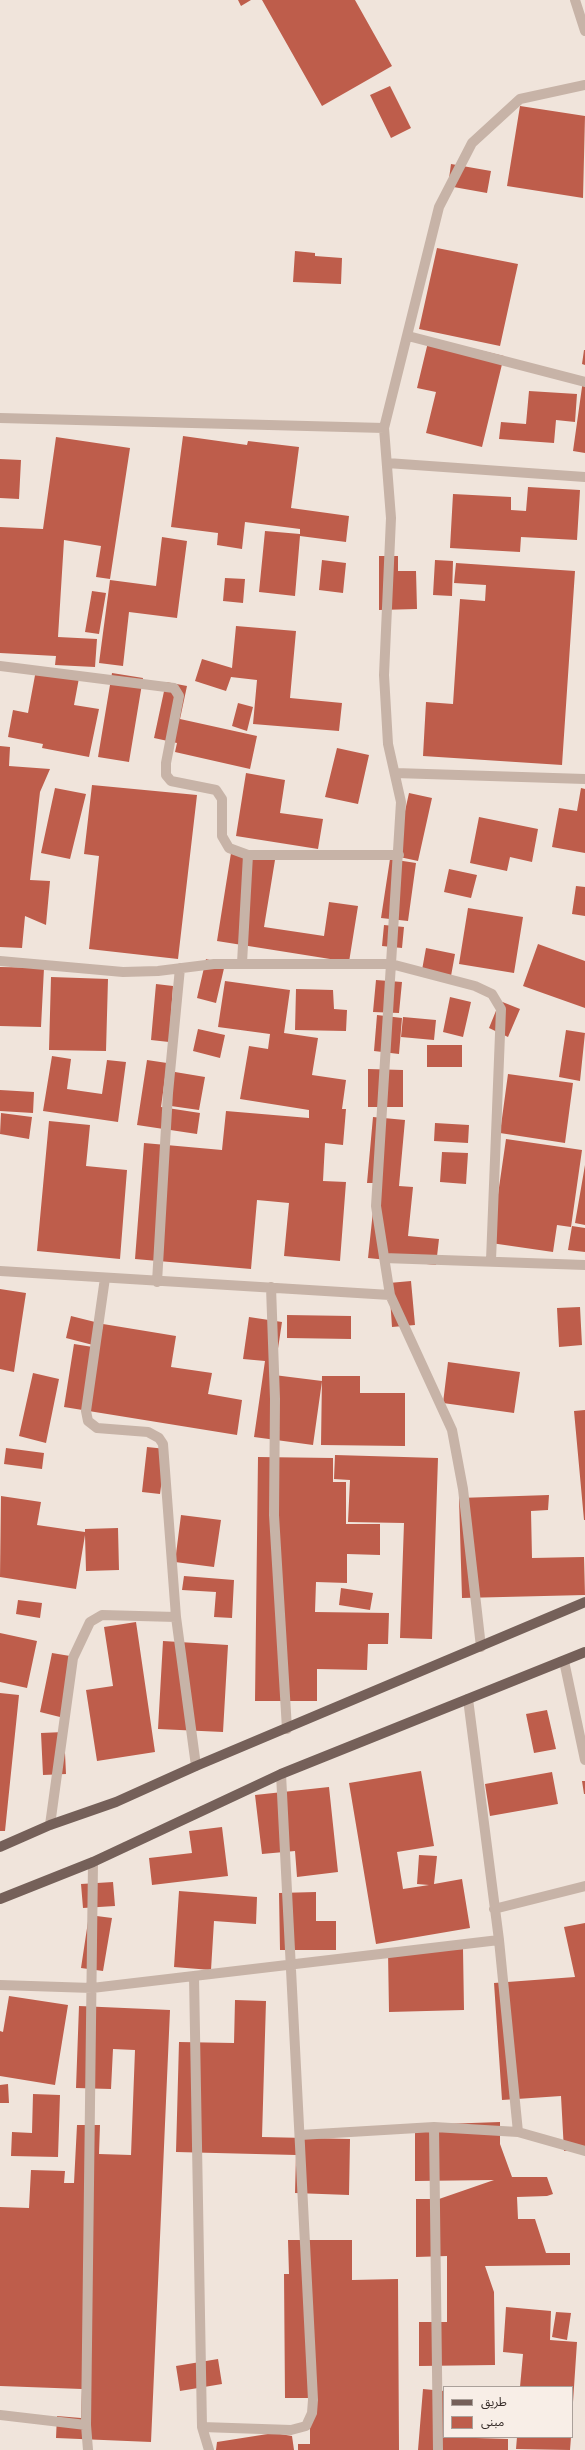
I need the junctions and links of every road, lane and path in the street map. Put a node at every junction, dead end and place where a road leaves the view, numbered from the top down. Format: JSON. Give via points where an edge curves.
{"nodes":[{"id":1,"x":575,"y":0,"type":"edge"},
{"id":2,"x":585,"y":30,"type":"edge"},
{"id":3,"x":585,"y":85,"type":"edge"},
{"id":4,"x":408,"y":336,"type":"junction"},
{"id":5,"x":585,"y":382,"type":"edge"},
{"id":6,"x":0,"y":418,"type":"edge"},
{"id":7,"x":384,"y":428,"type":"junction"},
{"id":8,"x":387,"y":463,"type":"junction"},
{"id":9,"x":585,"y":477,"type":"edge"},
{"id":10,"x":0,"y":666,"type":"edge"},
{"id":11,"x":395,"y":773,"type":"junction"},
{"id":12,"x":585,"y":779,"type":"edge"},
{"id":13,"x":248,"y":855,"type":"junction"},
{"id":14,"x":399,"y":855,"type":"junction"},
{"id":15,"x":0,"y":961,"type":"edge"},
{"id":16,"x":242,"y":963,"type":"junction"},
{"id":17,"x":391,"y":964,"type":"junction"},
{"id":18,"x":180,"y":968,"type":"junction"},
{"id":19,"x":384,"y":1258,"type":"junction"},
{"id":20,"x":491,"y":1260,"type":"junction"},
{"id":21,"x":585,"y":1264,"type":"edge"},
{"id":22,"x":0,"y":1271,"type":"edge"},
{"id":23,"x":105,"y":1278,"type":"junction"},
{"id":24,"x":157,"y":1282,"type":"junction"},
{"id":25,"x":271,"y":1287,"type":"junction"},
{"id":26,"x":390,"y":1295,"type":"junction"},
{"id":27,"x":585,"y":1602,"type":"edge"},
{"id":28,"x":176,"y":1617,"type":"junction"},
{"id":29,"x":481,"y":1647,"type":"junction"},
{"id":30,"x":585,"y":1652,"type":"edge"},
{"id":31,"x":564,"y":1661,"type":"junction"},
{"id":32,"x":468,"y":1699,"type":"junction"},
{"id":33,"x":287,"y":1729,"type":"junction"},
{"id":34,"x":585,"y":1760,"type":"edge"},
{"id":35,"x":196,"y":1766,"type":"junction"},
{"id":36,"x":281,"y":1774,"type":"junction"},
{"id":37,"x":50,"y":1825,"type":"junction"},
{"id":38,"x":0,"y":1847,"type":"edge"},
{"id":39,"x":93,"y":1862,"type":"junction"},
{"id":40,"x":585,"y":1886,"type":"edge"},
{"id":41,"x":0,"y":1899,"type":"edge"},
{"id":42,"x":494,"y":1908,"type":"junction"},
{"id":43,"x":500,"y":1940,"type":"junction"},
{"id":44,"x":291,"y":1966,"type":"junction"},
{"id":45,"x":194,"y":1976,"type":"junction"},
{"id":46,"x":0,"y":1984,"type":"edge"},
{"id":47,"x":92,"y":1988,"type":"junction"},
{"id":48,"x":434,"y":2127,"type":"junction"},
{"id":49,"x":518,"y":2132,"type":"junction"},
{"id":50,"x":300,"y":2135,"type":"junction"},
{"id":51,"x":585,"y":2151,"type":"edge"},
{"id":52,"x":0,"y":2415,"type":"edge"},
{"id":53,"x":86,"y":2425,"type":"junction"},
{"id":54,"x":202,"y":2427,"type":"junction"},
{"id":55,"x":88,"y":2450,"type":"edge"},
{"id":56,"x":209,"y":2450,"type":"edge"},
{"id":57,"x":438,"y":2450,"type":"edge"}],
"edges":[{"from":1,"to":2,"type":"street"},
{"from":3,"to":4,"type":"street","via":[[520,99],[472,143],[439,207]]},
{"from":4,"to":5,"type":"street"},
{"from":4,"to":7,"type":"street"},
{"from":6,"to":7,"type":"street"},
{"from":7,"to":8,"type":"street"},
{"from":8,"to":9,"type":"street"},
{"from":8,"to":11,"type":"street","via":[[391,518],[384,675],[388,744]]},
{"from":10,"to":13,"type":"street","via":[[174,688],[179,696],[166,775],[171,781],[216,790],[222,799],[222,836],[229,848]]},
{"from":11,"to":12,"type":"street"},
{"from":11,"to":14,"type":"street","via":[[401,802]]},
{"from":13,"to":14,"type":"street"},
{"from":13,"to":16,"type":"street"},
{"from":14,"to":17,"type":"street"},
{"from":15,"to":18,"type":"street","via":[[123,972]]},
{"from":16,"to":17,"type":"street"},
{"from":16,"to":18,"type":"street"},
{"from":17,"to":19,"type":"street","via":[[376,1206]]},
{"from":17,"to":20,"type":"street","via":[[475,986],[492,994],[501,1009]]},
{"from":18,"to":24,"type":"street","via":[[168,1093]]},
{"from":19,"to":20,"type":"street"},
{"from":19,"to":26,"type":"street"},
{"from":20,"to":21,"type":"street"},
{"from":22,"to":23,"type":"street"},
{"from":23,"to":24,"type":"street"},
{"from":23,"to":28,"type":"street","via":[[86,1411],[88,1421],[97,1428],[148,1432],[159,1438],[163,1444]]},
{"from":24,"to":25,"type":"street"},
{"from":25,"to":26,"type":"street"},
{"from":25,"to":33,"type":"street","via":[[275,1400],[274,1515]]},
{"from":26,"to":29,"type":"street","via":[[452,1430],[463,1489]]},
{"from":27,"to":29,"type":"main road"},
{"from":28,"to":35,"type":"street"},
{"from":28,"to":37,"type":"street","via":[[102,1615],[90,1622],[73,1658]]},
{"from":29,"to":33,"type":"main road"},
{"from":30,"to":31,"type":"main road"},
{"from":31,"to":32,"type":"main road"},
{"from":31,"to":34,"type":"street"},
{"from":32,"to":36,"type":"main road"},
{"from":32,"to":42,"type":"street"},
{"from":33,"to":35,"type":"main road"},
{"from":35,"to":37,"type":"main road","via":[[116,1802]]},
{"from":36,"to":39,"type":"main road"},
{"from":36,"to":44,"type":"street"},
{"from":37,"to":38,"type":"main road"},
{"from":39,"to":41,"type":"main road"},
{"from":39,"to":47,"type":"street"},
{"from":40,"to":42,"type":"street"},
{"from":42,"to":43,"type":"street"},
{"from":43,"to":44,"type":"street"},
{"from":43,"to":49,"type":"street"},
{"from":44,"to":45,"type":"street"},
{"from":44,"to":50,"type":"street"},
{"from":45,"to":47,"type":"street"},
{"from":45,"to":54,"type":"street"},
{"from":46,"to":47,"type":"street"},
{"from":47,"to":53,"type":"street"},
{"from":48,"to":49,"type":"street"},
{"from":48,"to":50,"type":"street"},
{"from":48,"to":57,"type":"street"},
{"from":49,"to":51,"type":"street"},
{"from":50,"to":54,"type":"street","via":[[312,2413],[306,2426],[291,2430]]},
{"from":52,"to":53,"type":"street"},
{"from":53,"to":55,"type":"street"},
{"from":54,"to":56,"type":"street"}]}
